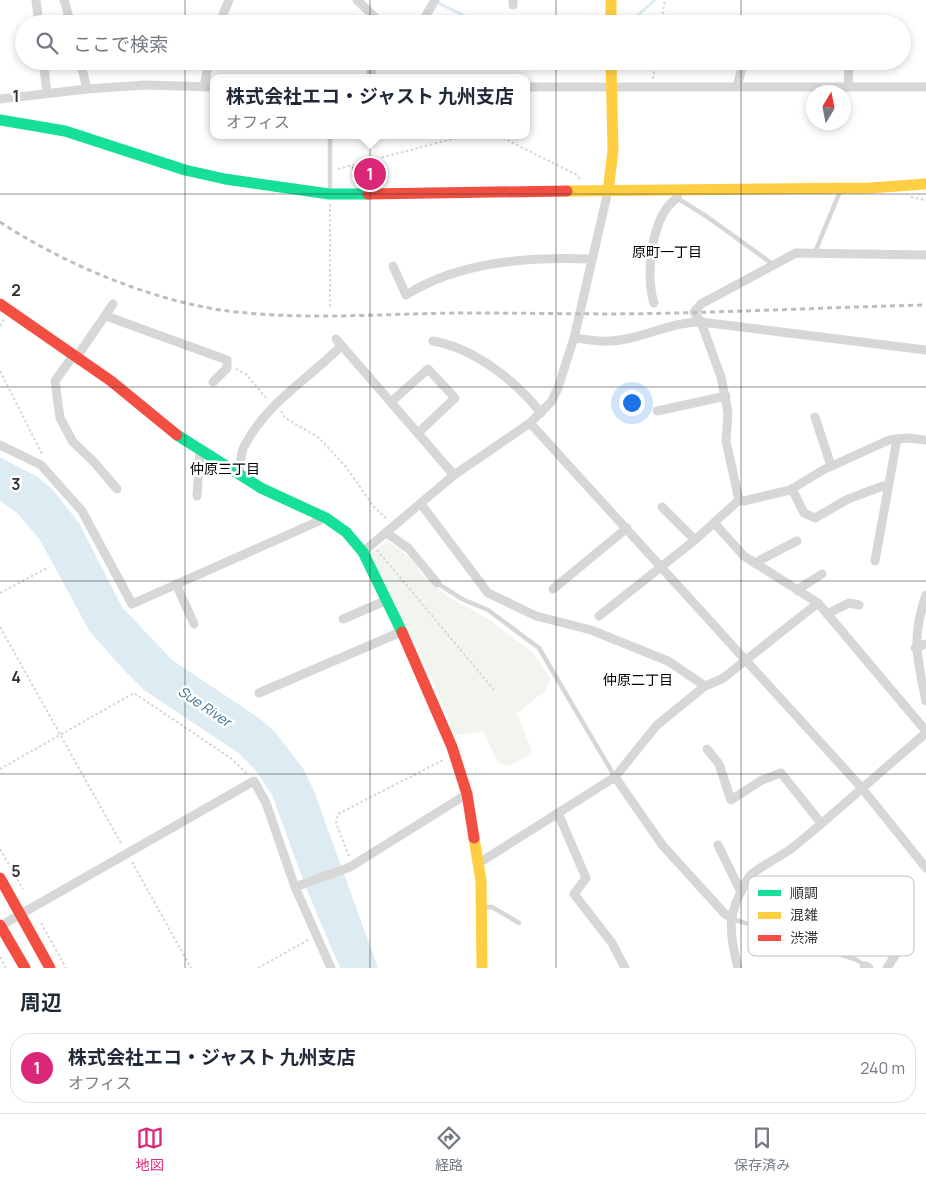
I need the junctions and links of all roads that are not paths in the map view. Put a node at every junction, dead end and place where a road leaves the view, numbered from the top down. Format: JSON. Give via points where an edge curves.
{"nodes":[{"id":1,"x":36,"y":0,"type":"edge"},
{"id":2,"x":64,"y":0,"type":"edge"},
{"id":3,"x":229,"y":0,"type":"edge"},
{"id":4,"x":357,"y":0,"type":"edge"},
{"id":5,"x":435,"y":0,"type":"edge"},
{"id":6,"x":611,"y":0,"type":"edge"},
{"id":7,"x":38,"y":15,"type":"edge"},
{"id":8,"x":68,"y":15,"type":"edge"},
{"id":9,"x":223,"y":15,"type":"edge"},
{"id":10,"x":373,"y":15,"type":"edge"},
{"id":11,"x":426,"y":15,"type":"edge"},
{"id":12,"x":611,"y":15,"type":"edge"},
{"id":13,"x":44,"y":70,"type":"edge"},
{"id":14,"x":82,"y":70,"type":"edge"},
{"id":15,"x":209,"y":70,"type":"edge"},
{"id":16,"x":611,"y":70,"type":"edge"},
{"id":17,"x":741,"y":70,"type":"edge"},
{"id":18,"x":849,"y":70,"type":"edge"},
{"id":19,"x":848,"y":85,"type":"edge"},
{"id":20,"x":611,"y":86,"type":"junction"},
{"id":21,"x":736,"y":86,"type":"junction"},
{"id":22,"x":209,"y":87,"type":"edge"},
{"id":23,"x":530,"y":87,"type":"edge"},
{"id":24,"x":806,"y":87,"type":"edge"},
{"id":25,"x":851,"y":87,"type":"edge"},
{"id":26,"x":926,"y":87,"type":"edge"},
{"id":27,"x":87,"y":89,"type":"junction"},
{"id":28,"x":47,"y":93,"type":"junction"},
{"id":29,"x":0,"y":99,"type":"edge"},
{"id":30,"x":0,"y":120,"type":"edge"},
{"id":31,"x":330,"y":139,"type":"edge"},
{"id":32,"x":926,"y":184,"type":"edge"},
{"id":33,"x":841,"y":188,"type":"junction"},
{"id":34,"x":608,"y":191,"type":"junction"},
{"id":35,"x":330,"y":194,"type":"junction"},
{"id":36,"x":677,"y":194,"type":"junction"},
{"id":37,"x":815,"y":252,"type":"junction"},
{"id":38,"x":926,"y":255,"type":"edge"},
{"id":39,"x":590,"y":259,"type":"junction"},
{"id":40,"x":774,"y":265,"type":"junction"},
{"id":41,"x":393,"y":266,"type":"dead end"},
{"id":42,"x":654,"y":303,"type":"dead end"},
{"id":43,"x":0,"y":304,"type":"edge"},
{"id":44,"x":113,"y":304,"type":"dead end"},
{"id":45,"x":106,"y":316,"type":"junction"},
{"id":46,"x":701,"y":322,"type":"junction"},
{"id":47,"x":574,"y":338,"type":"junction"},
{"id":48,"x":433,"y":341,"type":"dead end"},
{"id":49,"x":926,"y":350,"type":"edge"},
{"id":50,"x":74,"y":357,"type":"junction"},
{"id":51,"x":212,"y":382,"type":"dead end"},
{"id":52,"x":726,"y":396,"type":"junction"},
{"id":53,"x":391,"y":402,"type":"junction"},
{"id":54,"x":657,"y":411,"type":"dead end"},
{"id":55,"x":541,"y":413,"type":"junction"},
{"id":56,"x":814,"y":417,"type":"dead end"},
{"id":57,"x":530,"y":423,"type":"junction"},
{"id":58,"x":418,"y":433,"type":"junction"},
{"id":59,"x":897,"y":439,"type":"junction"},
{"id":60,"x":926,"y":440,"type":"edge"},
{"id":61,"x":0,"y":445,"type":"edge"},
{"id":62,"x":200,"y":450,"type":"junction"},
{"id":63,"x":831,"y":466,"type":"junction"},
{"id":64,"x":238,"y":474,"type":"junction"},
{"id":65,"x":454,"y":475,"type":"junction"},
{"id":66,"x":888,"y":486,"type":"junction"},
{"id":67,"x":117,"y":489,"type":"dead end"},
{"id":68,"x":792,"y":490,"type":"junction"},
{"id":69,"x":197,"y":496,"type":"dead end"},
{"id":70,"x":739,"y":500,"type":"junction"},
{"id":71,"x":421,"y":504,"type":"junction"},
{"id":72,"x":662,"y":507,"type":"dead end"},
{"id":73,"x":323,"y":516,"type":"junction"},
{"id":74,"x":715,"y":524,"type":"junction"},
{"id":75,"x":627,"y":528,"type":"junction"},
{"id":76,"x":387,"y":533,"type":"junction"},
{"id":77,"x":695,"y":540,"type":"junction"},
{"id":78,"x":797,"y":541,"type":"dead end"},
{"id":79,"x":363,"y":552,"type":"junction"},
{"id":80,"x":874,"y":561,"type":"dead end"},
{"id":81,"x":756,"y":564,"type":"junction"},
{"id":82,"x":662,"y":566,"type":"junction"},
{"id":83,"x":822,"y":574,"type":"dead end"},
{"id":84,"x":437,"y":583,"type":"joint"},
{"id":85,"x":176,"y":584,"type":"junction"},
{"id":86,"x":553,"y":589,"type":"dead end"},
{"id":87,"x":798,"y":591,"type":"junction"},
{"id":88,"x":926,"y":595,"type":"edge"},
{"id":89,"x":385,"y":601,"type":"junction"},
{"id":90,"x":818,"y":603,"type":"junction"},
{"id":91,"x":858,"y":604,"type":"dead end"},
{"id":92,"x":827,"y":614,"type":"junction"},
{"id":93,"x":599,"y":616,"type":"dead end"},
{"id":94,"x":343,"y":619,"type":"dead end"},
{"id":95,"x":194,"y":624,"type":"dead end"},
{"id":96,"x":402,"y":632,"type":"junction"},
{"id":97,"x":926,"y":644,"type":"edge"},
{"id":98,"x":916,"y":648,"type":"junction"},
{"id":99,"x":746,"y":660,"type":"junction"},
{"id":100,"x":705,"y":686,"type":"junction"},
{"id":101,"x":259,"y":694,"type":"dead end"},
{"id":102,"x":926,"y":701,"type":"edge"},
{"id":103,"x":926,"y":732,"type":"edge"},
{"id":104,"x":708,"y":749,"type":"dead end"},
{"id":105,"x":615,"y":777,"type":"junction"},
{"id":106,"x":861,"y":787,"type":"junction"},
{"id":107,"x":467,"y":794,"type":"junction"},
{"id":108,"x":558,"y":813,"type":"junction"},
{"id":109,"x":821,"y":823,"type":"junction"},
{"id":110,"x":718,"y":845,"type":"dead end"},
{"id":111,"x":479,"y":863,"type":"junction"},
{"id":112,"x":926,"y":868,"type":"edge"},
{"id":113,"x":749,"y":876,"type":"edge"},
{"id":114,"x":0,"y":878,"type":"edge"},
{"id":115,"x":748,"y":879,"type":"edge"},
{"id":116,"x":300,"y":885,"type":"junction"},
{"id":117,"x":741,"y":892,"type":"junction"},
{"id":118,"x":481,"y":907,"type":"junction"},
{"id":119,"x":20,"y":914,"type":"junction"},
{"id":120,"x":732,"y":918,"type":"junction"},
{"id":121,"x":519,"y":923,"type":"dead end"},
{"id":122,"x":748,"y":923,"type":"edge"},
{"id":123,"x":0,"y":926,"type":"edge"},
{"id":124,"x":845,"y":956,"type":"edge"},
{"id":125,"x":895,"y":956,"type":"edge"},
{"id":126,"x":866,"y":967,"type":"edge"},
{"id":127,"x":25,"y":968,"type":"edge"},
{"id":128,"x":50,"y":968,"type":"edge"},
{"id":129,"x":331,"y":968,"type":"edge"},
{"id":130,"x":482,"y":968,"type":"edge"},
{"id":131,"x":625,"y":968,"type":"edge"},
{"id":132,"x":738,"y":968,"type":"edge"},
{"id":133,"x":887,"y":968,"type":"edge"}],
"edges":[{"from":1,"to":7,"type":"street"},
{"from":2,"to":8,"type":"street"},
{"from":3,"to":9,"type":"street"},
{"from":4,"to":10,"type":"street"},
{"from":5,"to":11,"type":"street"},
{"from":6,"to":12,"type":"main road"},
{"from":13,"to":28,"type":"street"},
{"from":14,"to":27,"type":"street"},
{"from":15,"to":22,"type":"street"},
{"from":16,"to":20,"type":"main road"},
{"from":17,"to":21,"type":"street"},
{"from":18,"to":19,"type":"street"},
{"from":20,"to":21,"type":"street"},
{"from":20,"to":23,"type":"street"},
{"from":20,"to":34,"type":"main road","via":[[613,151]]},
{"from":21,"to":24,"type":"street"},
{"from":22,"to":27,"type":"street","via":[[145,85]]},
{"from":25,"to":26,"type":"street"},
{"from":27,"to":28,"type":"street"},
{"from":28,"to":29,"type":"street"},
{"from":30,"to":35,"type":"main road","via":[[65,131],[185,170],[225,179]]},
{"from":31,"to":35,"type":"lane"},
{"from":32,"to":33,"type":"main road"},
{"from":33,"to":36,"type":"main road"},
{"from":33,"to":37,"type":"lane"},
{"from":34,"to":35,"type":"main road"},
{"from":34,"to":36,"type":"main road"},
{"from":34,"to":39,"type":"street"},
{"from":36,"to":40,"type":"lane"},
{"from":36,"to":42,"type":"street","via":[[660,219],[650,261]]},
{"from":37,"to":38,"type":"street"},
{"from":37,"to":40,"type":"street","via":[[796,253]]},
{"from":39,"to":41,"type":"street","via":[[491,264],[446,276],[406,295]]},
{"from":39,"to":47,"type":"street"},
{"from":40,"to":46,"type":"street","via":[[701,304],[694,312]]},
{"from":43,"to":50,"type":"main road"},
{"from":44,"to":45,"type":"street"},
{"from":45,"to":50,"type":"street"},
{"from":45,"to":51,"type":"street","via":[[227,360],[227,368]]},
{"from":46,"to":47,"type":"street","via":[[677,323],[610,341]]},
{"from":46,"to":49,"type":"street"},
{"from":46,"to":52,"type":"street"},
{"from":47,"to":55,"type":"street","via":[[558,388]]},
{"from":48,"to":55,"type":"street","via":[[448,344],[479,360],[517,388]]},
{"from":50,"to":62,"type":"main road","via":[[111,381],[184,441]]},
{"from":50,"to":67,"type":"street","via":[[55,380],[60,418],[73,442]]},
{"from":52,"to":54,"type":"street"},
{"from":52,"to":70,"type":"street","via":[[726,441]]},
{"from":53,"to":58,"type":"street"},
{"from":53,"to":58,"type":"street","via":[[428,370],[455,398]]},
{"from":53,"to":64,"type":"street","via":[[338,342],[273,404],[245,444]]},
{"from":55,"to":57,"type":"street"},
{"from":56,"to":63,"type":"street"},
{"from":57,"to":65,"type":"street"},
{"from":57,"to":75,"type":"street"},
{"from":58,"to":65,"type":"street"},
{"from":59,"to":60,"type":"street"},
{"from":59,"to":63,"type":"street","via":[[878,444]]},
{"from":59,"to":66,"type":"street"},
{"from":61,"to":85,"type":"street","via":[[43,467],[82,511],[132,604]]},
{"from":62,"to":64,"type":"main road"},
{"from":62,"to":69,"type":"street"},
{"from":63,"to":68,"type":"street"},
{"from":64,"to":73,"type":"main road","via":[[260,488]]},
{"from":65,"to":71,"type":"street"},
{"from":66,"to":68,"type":"street","via":[[848,499],[815,518],[804,513]]},
{"from":66,"to":80,"type":"street"},
{"from":68,"to":70,"type":"street"},
{"from":70,"to":74,"type":"street"},
{"from":71,"to":76,"type":"street"},
{"from":71,"to":100,"type":"street","via":[[488,593],[536,616],[591,630],[668,660]]},
{"from":72,"to":77,"type":"street"},
{"from":73,"to":79,"type":"main road","via":[[346,532]]},
{"from":73,"to":85,"type":"street","via":[[319,521]]},
{"from":74,"to":77,"type":"street"},
{"from":74,"to":81,"type":"street","via":[[744,556]]},
{"from":75,"to":82,"type":"street"},
{"from":75,"to":86,"type":"street"},
{"from":76,"to":79,"type":"street"},
{"from":76,"to":84,"type":"street","via":[[409,549]]},
{"from":77,"to":82,"type":"street"},
{"from":78,"to":81,"type":"street"},
{"from":79,"to":89,"type":"main road"},
{"from":81,"to":87,"type":"street"},
{"from":82,"to":93,"type":"street"},
{"from":82,"to":99,"type":"street"},
{"from":83,"to":87,"type":"street"},
{"from":84,"to":105,"type":"lane","via":[[488,610],[539,648]]},
{"from":85,"to":95,"type":"street"},
{"from":87,"to":90,"type":"street"},
{"from":88,"to":98,"type":"street","via":[[916,629]]},
{"from":89,"to":94,"type":"street"},
{"from":89,"to":96,"type":"main road"},
{"from":90,"to":92,"type":"street"},
{"from":90,"to":99,"type":"street"},
{"from":91,"to":92,"type":"street","via":[[849,603]]},
{"from":92,"to":103,"type":"street"},
{"from":96,"to":101,"type":"street"},
{"from":96,"to":107,"type":"main road"},
{"from":97,"to":98,"type":"street"},
{"from":98,"to":102,"type":"street"},
{"from":99,"to":100,"type":"street","via":[[722,679]]},
{"from":99,"to":106,"type":"street"},
{"from":100,"to":105,"type":"street","via":[[657,724]]},
{"from":103,"to":106,"type":"street"},
{"from":104,"to":109,"type":"street","via":[[718,764],[731,800],[762,780],[781,774]]},
{"from":105,"to":108,"type":"street"},
{"from":105,"to":120,"type":"street","via":[[663,846]]},
{"from":106,"to":109,"type":"street"},
{"from":106,"to":112,"type":"street"},
{"from":107,"to":111,"type":"main road"},
{"from":107,"to":116,"type":"street","via":[[352,866]]},
{"from":108,"to":111,"type":"street"},
{"from":108,"to":131,"type":"street","via":[[586,878],[574,894],[612,943]]},
{"from":109,"to":113,"type":"street","via":[[795,847]]},
{"from":110,"to":117,"type":"street"},
{"from":111,"to":118,"type":"main road"},
{"from":114,"to":119,"type":"main road"},
{"from":115,"to":117,"type":"street"},
{"from":116,"to":119,"type":"street","via":[[254,781]]},
{"from":116,"to":129,"type":"street","via":[[316,935]]},
{"from":117,"to":120,"type":"street"},
{"from":118,"to":121,"type":"lane","via":[[492,907]]},
{"from":118,"to":130,"type":"main road"},
{"from":119,"to":123,"type":"street"},
{"from":119,"to":128,"type":"main road"},
{"from":120,"to":122,"type":"lane"},
{"from":120,"to":132,"type":"street","via":[[730,933]]},
{"from":123,"to":127,"type":"main road"},
{"from":124,"to":126,"type":"lane"},
{"from":125,"to":133,"type":"street"}]}
